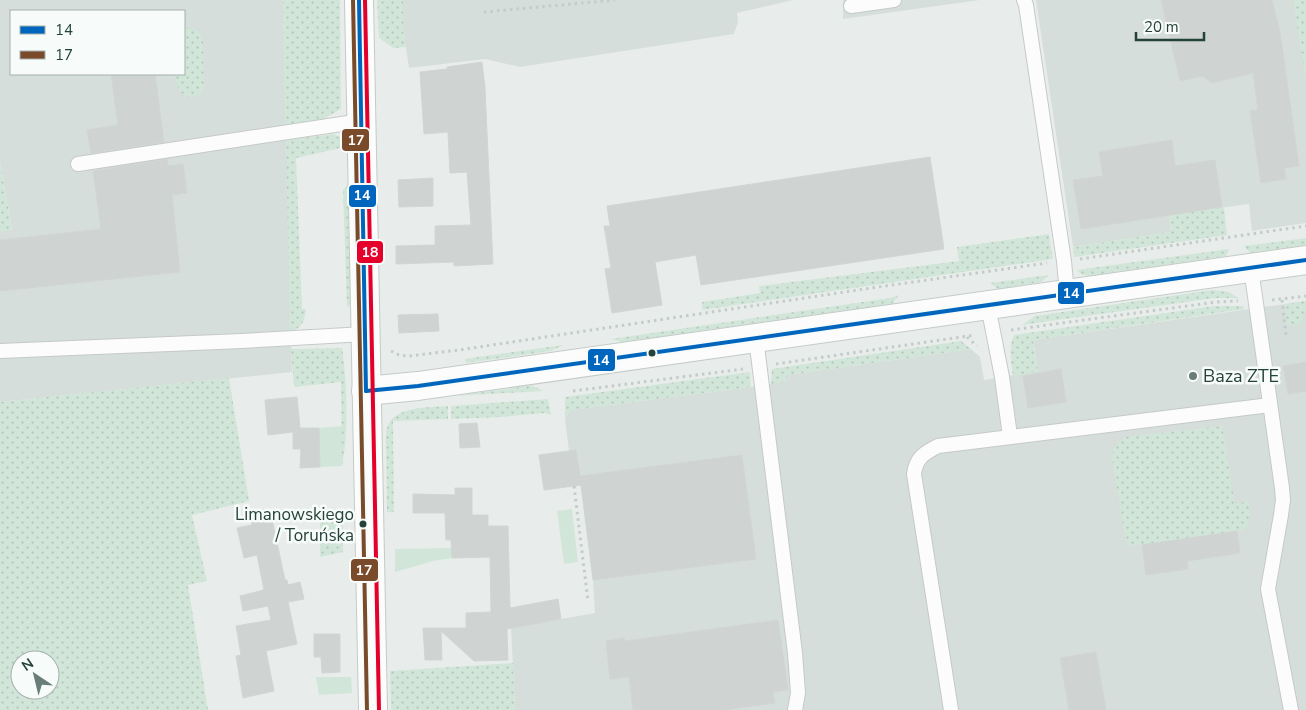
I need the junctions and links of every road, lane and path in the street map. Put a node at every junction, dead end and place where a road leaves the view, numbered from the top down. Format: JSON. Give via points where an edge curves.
{"nodes":[{"id":1,"x":359,"y":0,"type":"edge"},
{"id":2,"x":614,"y":0,"type":"edge"},
{"id":3,"x":894,"y":0,"type":"edge"},
{"id":4,"x":1024,"y":0,"type":"edge"},
{"id":5,"x":851,"y":6,"type":"dead end"},
{"id":6,"x":484,"y":12,"type":"dead end"},
{"id":7,"x":361,"y":121,"type":"junction"},
{"id":8,"x":78,"y":164,"type":"dead end"},
{"id":9,"x":1306,"y":226,"type":"edge"},
{"id":10,"x":1306,"y":260,"type":"edge"},
{"id":11,"x":1064,"y":261,"type":"junction"},
{"id":12,"x":1251,"y":268,"type":"junction"},
{"id":13,"x":1067,"y":294,"type":"junction"},
{"id":14,"x":1282,"y":300,"type":"dead end"},
{"id":15,"x":988,"y":306,"type":"junction"},
{"id":16,"x":1286,"y":335,"type":"dead end"},
{"id":17,"x":756,"y":338,"type":"junction"},
{"id":18,"x":376,"y":339,"type":"junction"},
{"id":19,"x":0,"y":351,"type":"edge"},
{"id":20,"x":366,"y":391,"type":"junction"},
{"id":21,"x":1270,"y":405,"type":"junction"},
{"id":22,"x":1010,"y":436,"type":"junction"},
{"id":23,"x":574,"y":486,"type":"dead end"},
{"id":24,"x":588,"y":600,"type":"dead end"},
{"id":25,"x":373,"y":710,"type":"edge"},
{"id":26,"x":794,"y":710,"type":"edge"},
{"id":27,"x":950,"y":710,"type":"edge"},
{"id":28,"x":1291,"y":710,"type":"edge"}],
"edges":[{"from":1,"to":7,"type":"street"},
{"from":2,"to":6,"type":"path"},
{"from":3,"to":5,"type":"lane"},
{"from":4,"to":11,"type":"lane"},
{"from":7,"to":8,"type":"lane"},
{"from":7,"to":18,"type":"street"},
{"from":9,"to":11,"type":"path"},
{"from":10,"to":12,"type":"street"},
{"from":11,"to":13,"type":"lane"},
{"from":11,"to":18,"type":"path","via":[[409,356],[399,355]]},
{"from":12,"to":13,"type":"street"},
{"from":12,"to":21,"type":"lane"},
{"from":13,"to":15,"type":"street"},
{"from":14,"to":16,"type":"path"},
{"from":15,"to":17,"type":"street"},
{"from":15,"to":22,"type":"lane"},
{"from":17,"to":20,"type":"street"},
{"from":17,"to":26,"type":"lane","via":[[794,653],[798,693]]},
{"from":18,"to":19,"type":"lane"},
{"from":18,"to":20,"type":"street"},
{"from":20,"to":25,"type":"street"},
{"from":21,"to":22,"type":"lane"},
{"from":21,"to":28,"type":"lane","via":[[1283,500],[1268,589]]},
{"from":22,"to":27,"type":"lane","via":[[938,446],[920,456],[915,464]]},
{"from":23,"to":24,"type":"path"}]}
